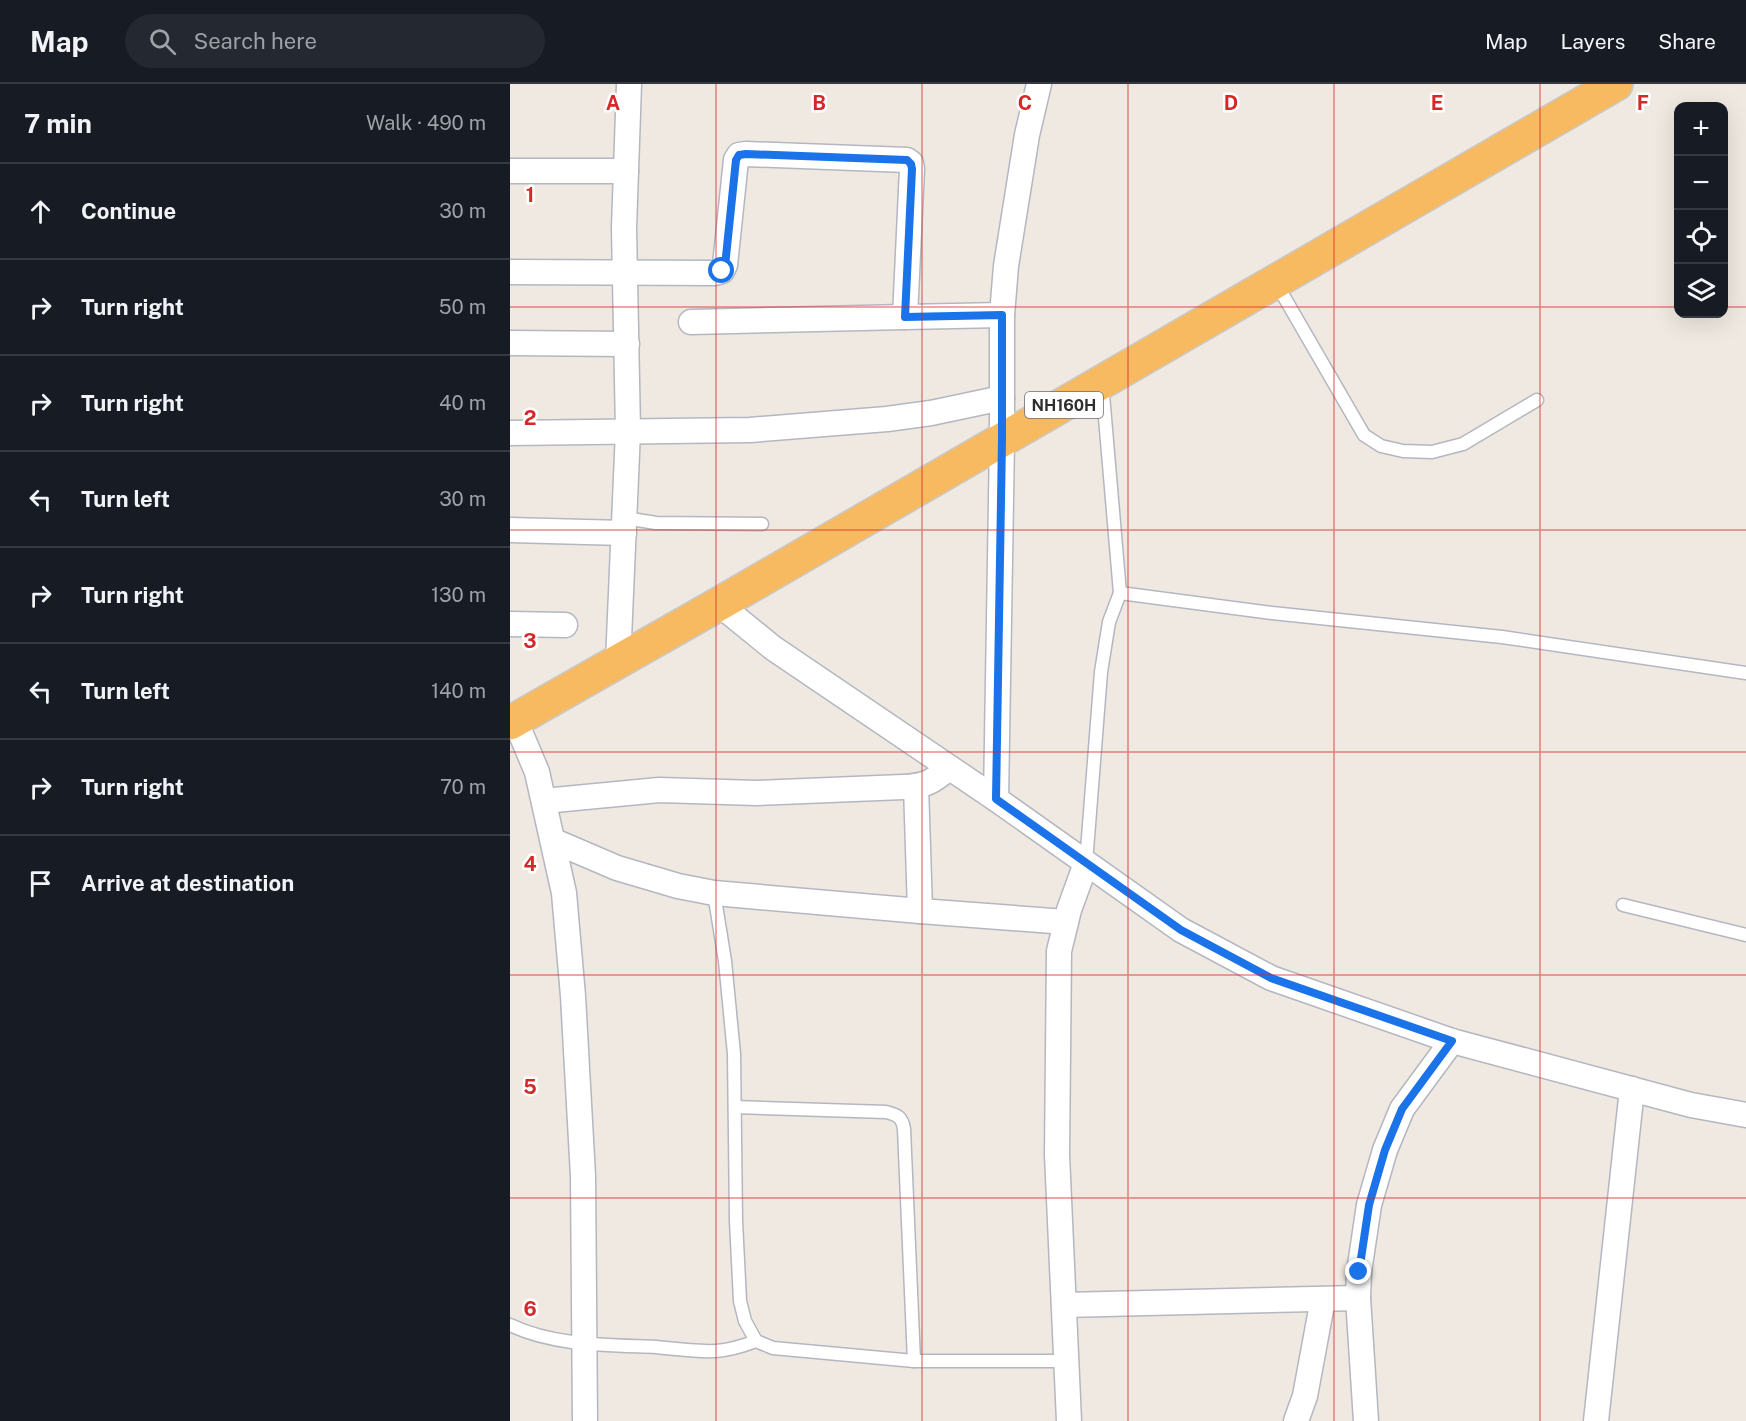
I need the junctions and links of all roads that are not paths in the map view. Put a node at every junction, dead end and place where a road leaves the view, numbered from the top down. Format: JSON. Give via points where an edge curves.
{"nodes":[{"id":1,"x":628,"y":84,"type":"edge"},
{"id":2,"x":1039,"y":84,"type":"edge"},
{"id":3,"x":1616,"y":84,"type":"edge"},
{"id":4,"x":510,"y":171,"type":"edge"},
{"id":5,"x":626,"y":171,"type":"junction"},
{"id":6,"x":510,"y":272,"type":"edge"},
{"id":7,"x":625,"y":273,"type":"junction"},
{"id":8,"x":1275,"y":282,"type":"junction"},
{"id":9,"x":1002,"y":315,"type":"junction"},
{"id":10,"x":905,"y":317,"type":"junction"},
{"id":11,"x":691,"y":322,"type":"dead end"},
{"id":12,"x":510,"y":343,"type":"edge"},
{"id":13,"x":627,"y":344,"type":"junction"},
{"id":14,"x":1102,"y":382,"type":"junction"},
{"id":15,"x":1002,"y":398,"type":"junction"},
{"id":16,"x":1538,"y":400,"type":"dead end"},
{"id":17,"x":628,"y":431,"type":"junction"},
{"id":18,"x":510,"y":433,"type":"edge"},
{"id":19,"x":1002,"y":440,"type":"junction"},
{"id":20,"x":762,"y":524,"type":"dead end"},
{"id":21,"x":625,"y":525,"type":"junction"},
{"id":22,"x":510,"y":530,"type":"edge"},
{"id":23,"x":1120,"y":593,"type":"junction"},
{"id":24,"x":719,"y":604,"type":"junction"},
{"id":25,"x":510,"y":624,"type":"edge"},
{"id":26,"x":565,"y":625,"type":"dead end"},
{"id":27,"x":618,"y":662,"type":"junction"},
{"id":28,"x":1746,"y":673,"type":"edge"},
{"id":29,"x":513,"y":722,"type":"edge"},
{"id":30,"x":949,"y":768,"type":"junction"},
{"id":31,"x":916,"y":786,"type":"junction"},
{"id":32,"x":996,"y":799,"type":"junction"},
{"id":33,"x":544,"y":801,"type":"junction"},
{"id":34,"x":554,"y":841,"type":"junction"},
{"id":35,"x":1086,"y":863,"type":"junction"},
{"id":36,"x":714,"y":893,"type":"junction"},
{"id":37,"x":1623,"y":905,"type":"dead end"},
{"id":38,"x":920,"y":911,"type":"junction"},
{"id":39,"x":1066,"y":922,"type":"junction"},
{"id":40,"x":1746,"y":935,"type":"edge"},
{"id":41,"x":1452,"y":1041,"type":"junction"},
{"id":42,"x":1632,"y":1089,"type":"junction"},
{"id":43,"x":735,"y":1107,"type":"junction"},
{"id":44,"x":1746,"y":1115,"type":"edge"},
{"id":45,"x":1358,"y":1298,"type":"junction"},
{"id":46,"x":1323,"y":1299,"type":"junction"},
{"id":47,"x":1064,"y":1305,"type":"junction"},
{"id":48,"x":510,"y":1325,"type":"edge"},
{"id":49,"x":756,"y":1341,"type":"junction"},
{"id":50,"x":584,"y":1343,"type":"junction"},
{"id":51,"x":1066,"y":1360,"type":"junction"},
{"id":52,"x":914,"y":1361,"type":"junction"},
{"id":53,"x":585,"y":1421,"type":"edge"},
{"id":54,"x":1069,"y":1421,"type":"edge"},
{"id":55,"x":1296,"y":1421,"type":"edge"},
{"id":56,"x":1366,"y":1421,"type":"edge"},
{"id":57,"x":1596,"y":1421,"type":"edge"}],
"edges":[{"from":1,"to":5,"type":"street"},
{"from":2,"to":9,"type":"street","via":[[1006,266]]},
{"from":3,"to":8,"type":"highway","number":"NH160H"},
{"from":4,"to":5,"type":"street"},
{"from":5,"to":7,"type":"street"},
{"from":6,"to":7,"type":"street"},
{"from":7,"to":10,"type":"street","via":[[722,271],[739,155],[907,160],[912,169]]},
{"from":7,"to":13,"type":"street"},
{"from":8,"to":14,"type":"highway","number":"NH160H"},
{"from":8,"to":16,"type":"lane","via":[[1364,435],[1381,446],[1432,452],[1463,444]]},
{"from":9,"to":10,"type":"street"},
{"from":9,"to":15,"type":"street"},
{"from":10,"to":11,"type":"street"},
{"from":12,"to":13,"type":"street"},
{"from":13,"to":17,"type":"street"},
{"from":14,"to":19,"type":"highway","number":"NH160H"},
{"from":14,"to":23,"type":"lane"},
{"from":15,"to":17,"type":"street","via":[[887,419],[750,430]]},
{"from":15,"to":19,"type":"street"},
{"from":17,"to":18,"type":"street"},
{"from":17,"to":21,"type":"street"},
{"from":19,"to":24,"type":"highway","number":"NH160H"},
{"from":19,"to":32,"type":"street"},
{"from":20,"to":21,"type":"lane"},
{"from":21,"to":22,"type":"street"},
{"from":21,"to":27,"type":"street"},
{"from":23,"to":28,"type":"lane","via":[[1502,637]]},
{"from":23,"to":35,"type":"lane","via":[[1109,622],[1101,672]]},
{"from":24,"to":27,"type":"highway","number":"NH160H"},
{"from":24,"to":30,"type":"street","via":[[773,648]]},
{"from":25,"to":26,"type":"street"},
{"from":27,"to":29,"type":"highway","number":"NH160H"},
{"from":29,"to":33,"type":"street","via":[[537,772]]},
{"from":30,"to":31,"type":"street","via":[[932,782]]},
{"from":30,"to":32,"type":"street"},
{"from":31,"to":33,"type":"street","via":[[757,793],[659,790]]},
{"from":31,"to":38,"type":"street"},
{"from":32,"to":35,"type":"street"},
{"from":33,"to":34,"type":"street"},
{"from":34,"to":36,"type":"street","via":[[617,868]]},
{"from":34,"to":50,"type":"street","via":[[564,893],[573,996],[583,1176]]},
{"from":35,"to":39,"type":"street"},
{"from":35,"to":41,"type":"street","via":[[1181,930],[1271,978]]},
{"from":36,"to":38,"type":"street"},
{"from":36,"to":43,"type":"lane","via":[[725,961]]},
{"from":37,"to":40,"type":"lane"},
{"from":38,"to":39,"type":"street"},
{"from":39,"to":47,"type":"street","via":[[1059,951],[1057,1144]]},
{"from":41,"to":42,"type":"street"},
{"from":41,"to":45,"type":"street","via":[[1402,1109],[1385,1150],[1369,1205]]},
{"from":42,"to":44,"type":"street"},
{"from":42,"to":57,"type":"street"},
{"from":43,"to":49,"type":"lane","via":[[740,1301]]},
{"from":43,"to":52,"type":"lane","via":[[886,1112],[903,1120]]},
{"from":45,"to":46,"type":"street"},
{"from":45,"to":56,"type":"street"},
{"from":46,"to":47,"type":"street"},
{"from":46,"to":55,"type":"street","via":[[1305,1396]]},
{"from":47,"to":51,"type":"street"},
{"from":48,"to":50,"type":"lane","via":[[534,1335]]},
{"from":49,"to":50,"type":"lane","via":[[714,1351]]},
{"from":49,"to":52,"type":"lane","via":[[773,1348]]},
{"from":50,"to":53,"type":"street"},
{"from":51,"to":52,"type":"lane"},
{"from":51,"to":54,"type":"street"}]}
